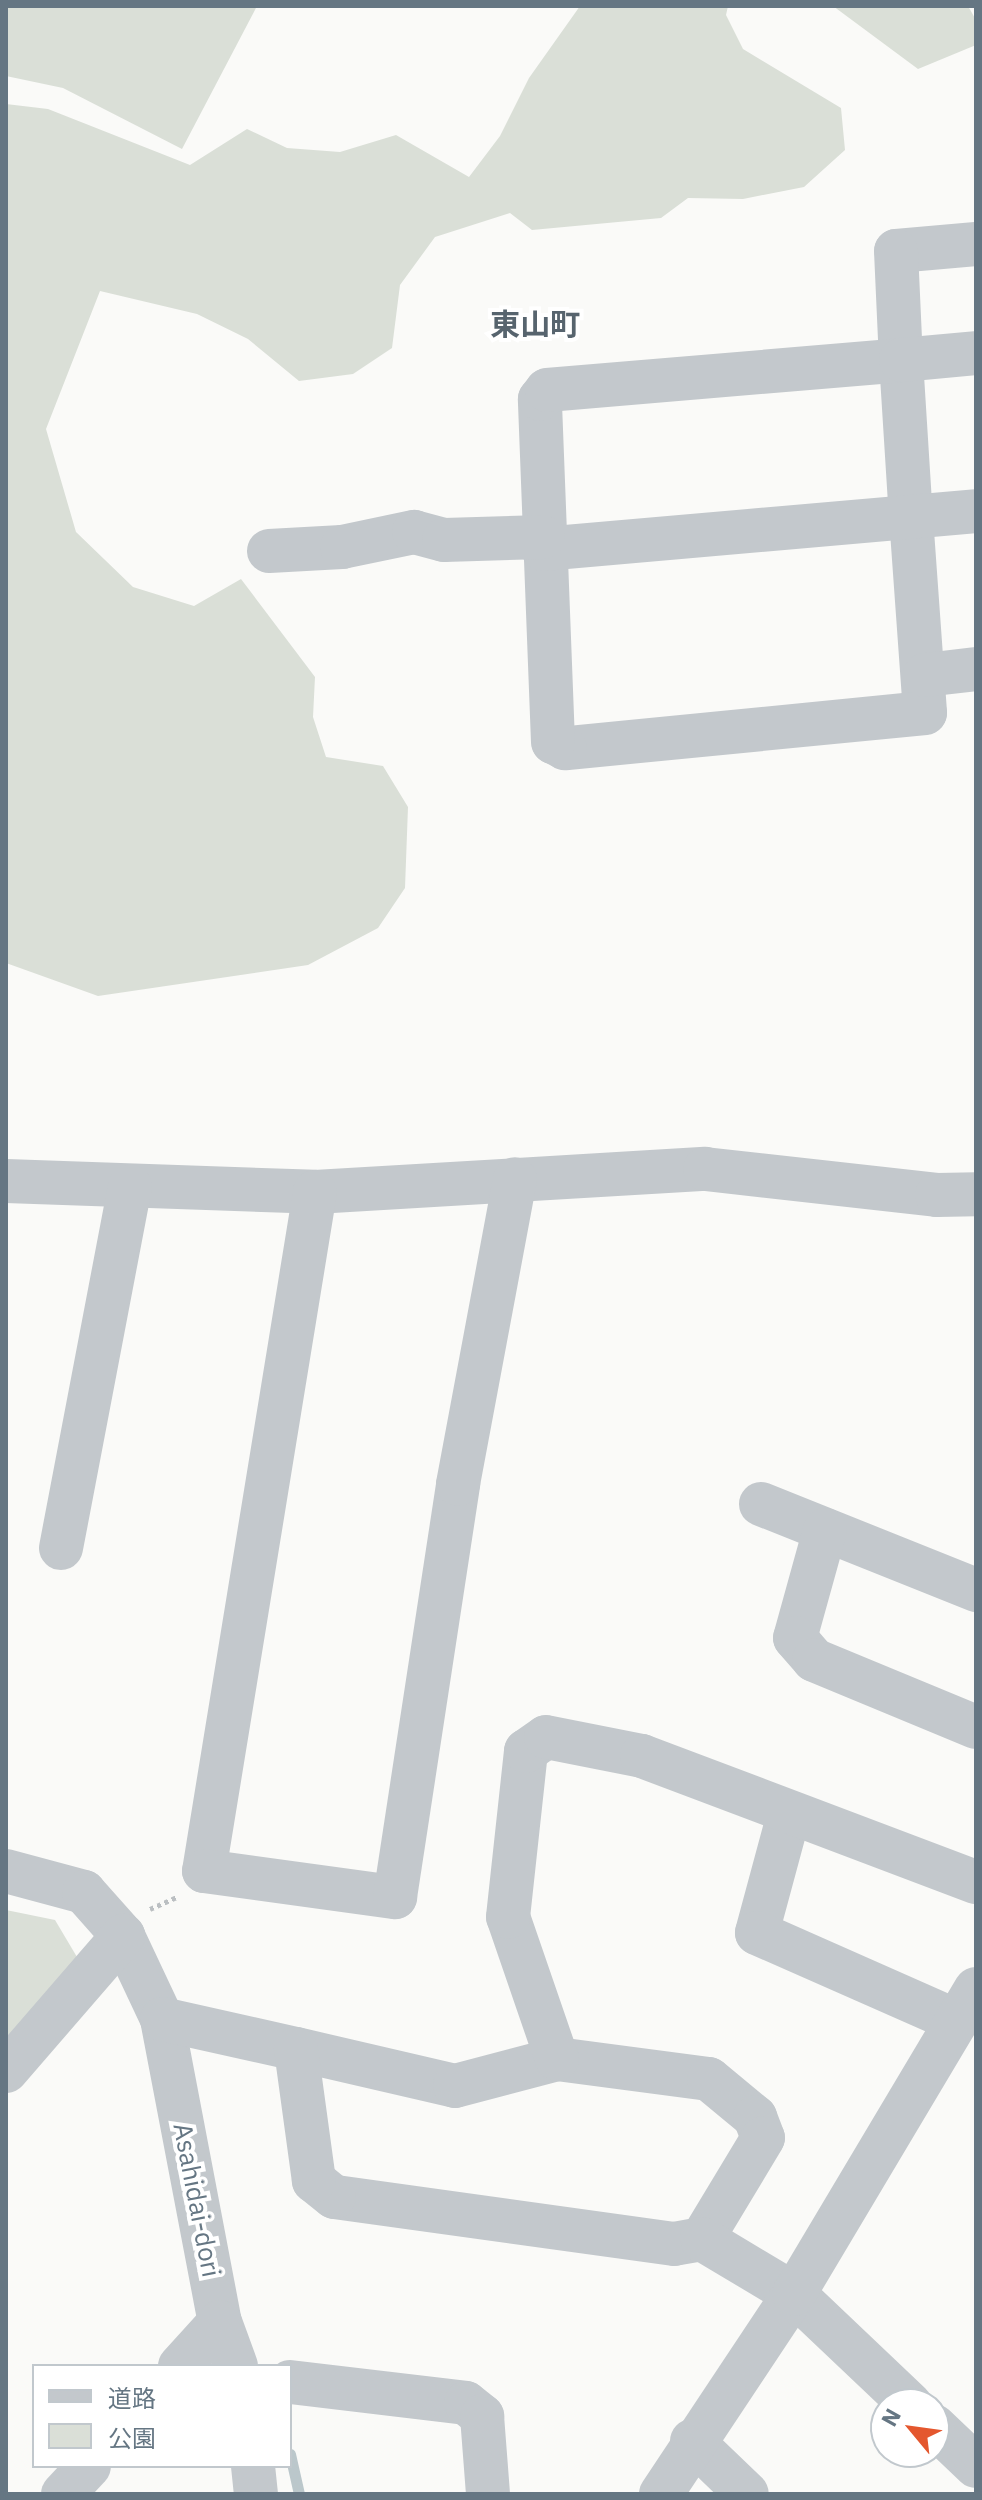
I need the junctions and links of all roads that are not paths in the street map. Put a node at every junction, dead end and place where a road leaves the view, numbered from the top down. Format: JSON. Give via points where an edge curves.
{"nodes":[{"id":1,"x":976,"y":244,"type":"edge"},
{"id":2,"x":976,"y":353,"type":"edge"},
{"id":3,"x":901,"y":360,"type":"junction"},
{"id":4,"x":976,"y":511,"type":"edge"},
{"id":5,"x":911,"y":517,"type":"junction"},
{"id":6,"x":543,"y":543,"type":"junction"},
{"id":7,"x":269,"y":551,"type":"dead end"},
{"id":8,"x":976,"y":669,"type":"edge"},
{"id":9,"x":925,"y":675,"type":"junction"},
{"id":10,"x":515,"y":1179,"type":"junction"},
{"id":11,"x":6,"y":1181,"type":"edge"},
{"id":12,"x":130,"y":1187,"type":"junction"},
{"id":13,"x":315,"y":1192,"type":"junction"},
{"id":14,"x":976,"y":1194,"type":"edge"},
{"id":15,"x":761,"y":1504,"type":"dead end"},
{"id":16,"x":825,"y":1530,"type":"junction"},
{"id":17,"x":61,"y":1548,"type":"dead end"},
{"id":18,"x":976,"y":1590,"type":"edge"},
{"id":19,"x":976,"y":1727,"type":"edge"},
{"id":20,"x":789,"y":1814,"type":"junction"},
{"id":21,"x":6,"y":1871,"type":"edge"},
{"id":22,"x":976,"y":1882,"type":"edge"},
{"id":23,"x":123,"y":1936,"type":"junction"},
{"id":24,"x":965,"y":2004,"type":"edge"},
{"id":25,"x":162,"y":2019,"type":"junction"},
{"id":26,"x":296,"y":2049,"type":"junction"},
{"id":27,"x":557,"y":2059,"type":"junction"},
{"id":28,"x":6,"y":2071,"type":"edge"},
{"id":29,"x":702,"y":2239,"type":"junction"},
{"id":30,"x":794,"y":2294,"type":"junction"},
{"id":31,"x":220,"y":2322,"type":"junction"},
{"id":32,"x":182,"y":2364,"type":"edge"},
{"id":33,"x":235,"y":2364,"type":"edge"},
{"id":34,"x":292,"y":2382,"type":"edge"},
{"id":35,"x":893,"y":2388,"type":"edge"},
{"id":36,"x":692,"y":2441,"type":"junction"},
{"id":37,"x":950,"y":2441,"type":"edge"},
{"id":38,"x":976,"y":2466,"type":"edge"},
{"id":39,"x":87,"y":2468,"type":"edge"},
{"id":40,"x":253,"y":2468,"type":"edge"},
{"id":41,"x":63,"y":2494,"type":"edge"},
{"id":42,"x":256,"y":2494,"type":"edge"},
{"id":43,"x":488,"y":2494,"type":"edge"},
{"id":44,"x":661,"y":2494,"type":"edge"},
{"id":45,"x":747,"y":2494,"type":"edge"}],
"edges":[{"from":1,"to":3,"type":"street","via":[[896,251]]},
{"from":2,"to":3,"type":"street"},
{"from":3,"to":5,"type":"street"},
{"from":3,"to":6,"type":"street","via":[[547,390],[540,399]]},
{"from":4,"to":5,"type":"street"},
{"from":5,"to":6,"type":"street"},
{"from":5,"to":9,"type":"street"},
{"from":6,"to":7,"type":"street","via":[[444,540],[414,532],[342,547]]},
{"from":6,"to":9,"type":"street","via":[[553,742],[565,748],[925,713]]},
{"from":8,"to":9,"type":"street"},
{"from":10,"to":13,"type":"street"},
{"from":10,"to":13,"type":"street","via":[[458,1484],[395,1897],[204,1871]]},
{"from":10,"to":14,"type":"street","via":[[705,1169],[937,1195]]},
{"from":11,"to":12,"type":"street"},
{"from":12,"to":13,"type":"street"},
{"from":12,"to":17,"type":"street"},
{"from":15,"to":16,"type":"street"},
{"from":16,"to":18,"type":"street"},
{"from":16,"to":19,"type":"street","via":[[795,1638],[814,1660]]},
{"from":20,"to":22,"type":"street"},
{"from":20,"to":24,"type":"street","via":[[757,1933]]},
{"from":20,"to":27,"type":"street","via":[[642,1756],[546,1737],[526,1751],[508,1917]]},
{"from":21,"to":23,"type":"street","via":[[84,1892]]},
{"from":23,"to":25,"type":"street","name":"Asahidai-dori"},
{"from":23,"to":28,"type":"street"},
{"from":24,"to":30,"type":"street"},
{"from":25,"to":26,"type":"street"},
{"from":25,"to":31,"type":"street","name":"Asahidai-dori"},
{"from":26,"to":27,"type":"street","via":[[455,2086]]},
{"from":26,"to":29,"type":"street","via":[[314,2181],[334,2197],[674,2244]]},
{"from":27,"to":29,"type":"street","via":[[709,2079],[755,2117],[763,2138]]},
{"from":29,"to":30,"type":"street"},
{"from":30,"to":35,"type":"street"},
{"from":30,"to":36,"type":"street"},
{"from":31,"to":32,"type":"street"},
{"from":31,"to":33,"type":"street","name":"Asahidai-dori"},
{"from":34,"to":43,"type":"street","via":[[466,2403],[482,2416]]},
{"from":36,"to":44,"type":"street"},
{"from":36,"to":45,"type":"street"},
{"from":37,"to":38,"type":"street"},
{"from":39,"to":41,"type":"street"},
{"from":40,"to":42,"type":"street"}]}
